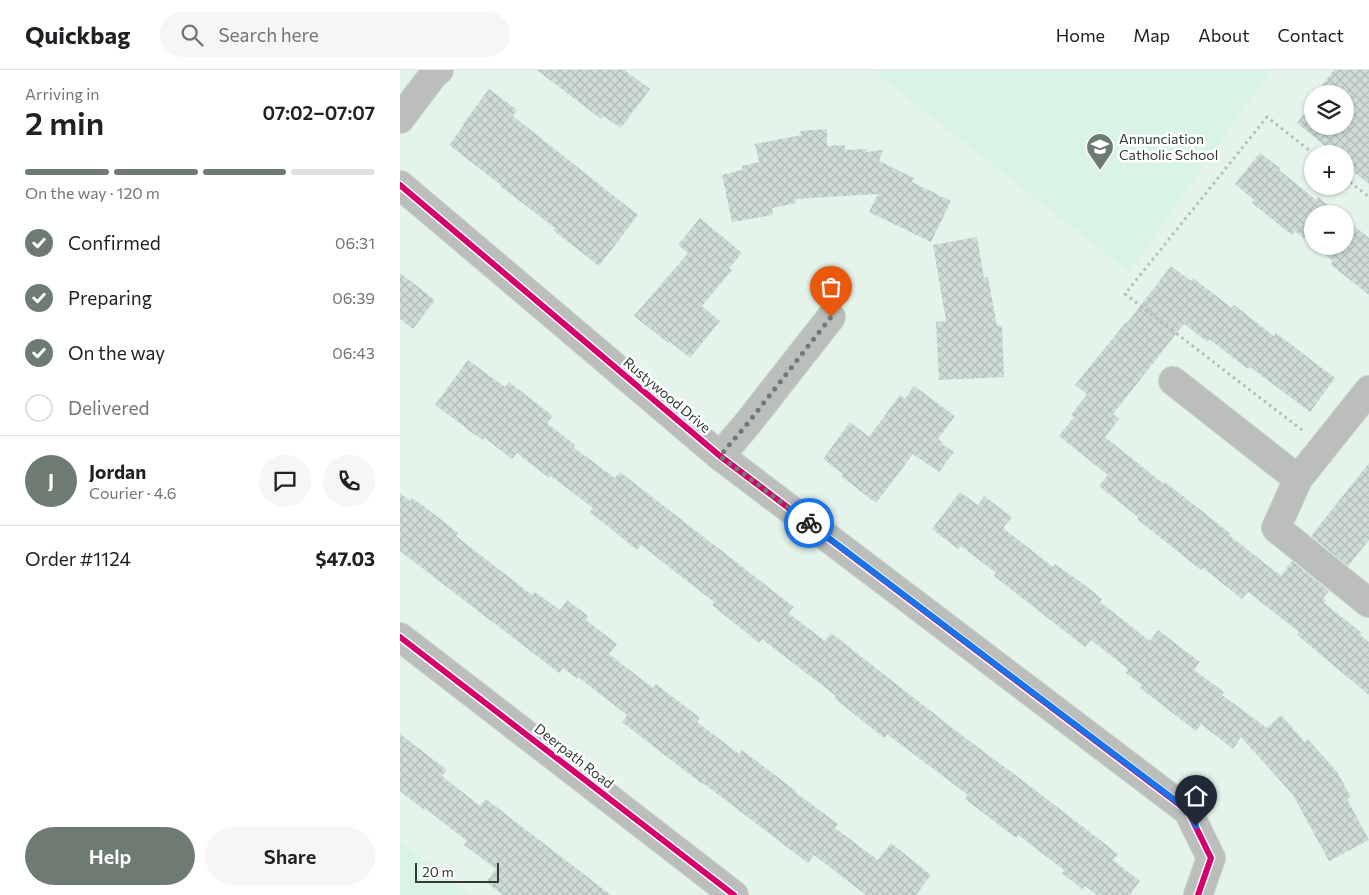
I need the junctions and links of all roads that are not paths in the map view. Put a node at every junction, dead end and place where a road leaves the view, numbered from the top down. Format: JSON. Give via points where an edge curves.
{"nodes":[{"id":1,"x":439,"y":70,"type":"edge"},
{"id":2,"x":400,"y":119,"type":"edge"},
{"id":3,"x":400,"y":185,"type":"edge"},
{"id":4,"x":831,"y":317,"type":"dead end"},
{"id":5,"x":1172,"y":381,"type":"dead end"},
{"id":6,"x":1369,"y":390,"type":"edge"},
{"id":7,"x":720,"y":456,"type":"junction"},
{"id":8,"x":1298,"y":480,"type":"junction"},
{"id":9,"x":1369,"y":603,"type":"edge"},
{"id":10,"x":400,"y":636,"type":"edge"},
{"id":11,"x":734,"y":895,"type":"edge"},
{"id":12,"x":1198,"y":895,"type":"edge"}],
"edges":[{"from":1,"to":2,"type":"street"},
{"from":3,"to":7,"type":"street","name":"Rustywood Drive"},
{"from":4,"to":7,"type":"street"},
{"from":5,"to":8,"type":"street"},
{"from":6,"to":8,"type":"street"},
{"from":7,"to":12,"type":"street","name":"Rustywood Drive","via":[[1188,810],[1211,858]]},
{"from":8,"to":9,"type":"street","via":[[1276,528]]},
{"from":10,"to":11,"type":"street","name":"Deerpath Road"}]}
